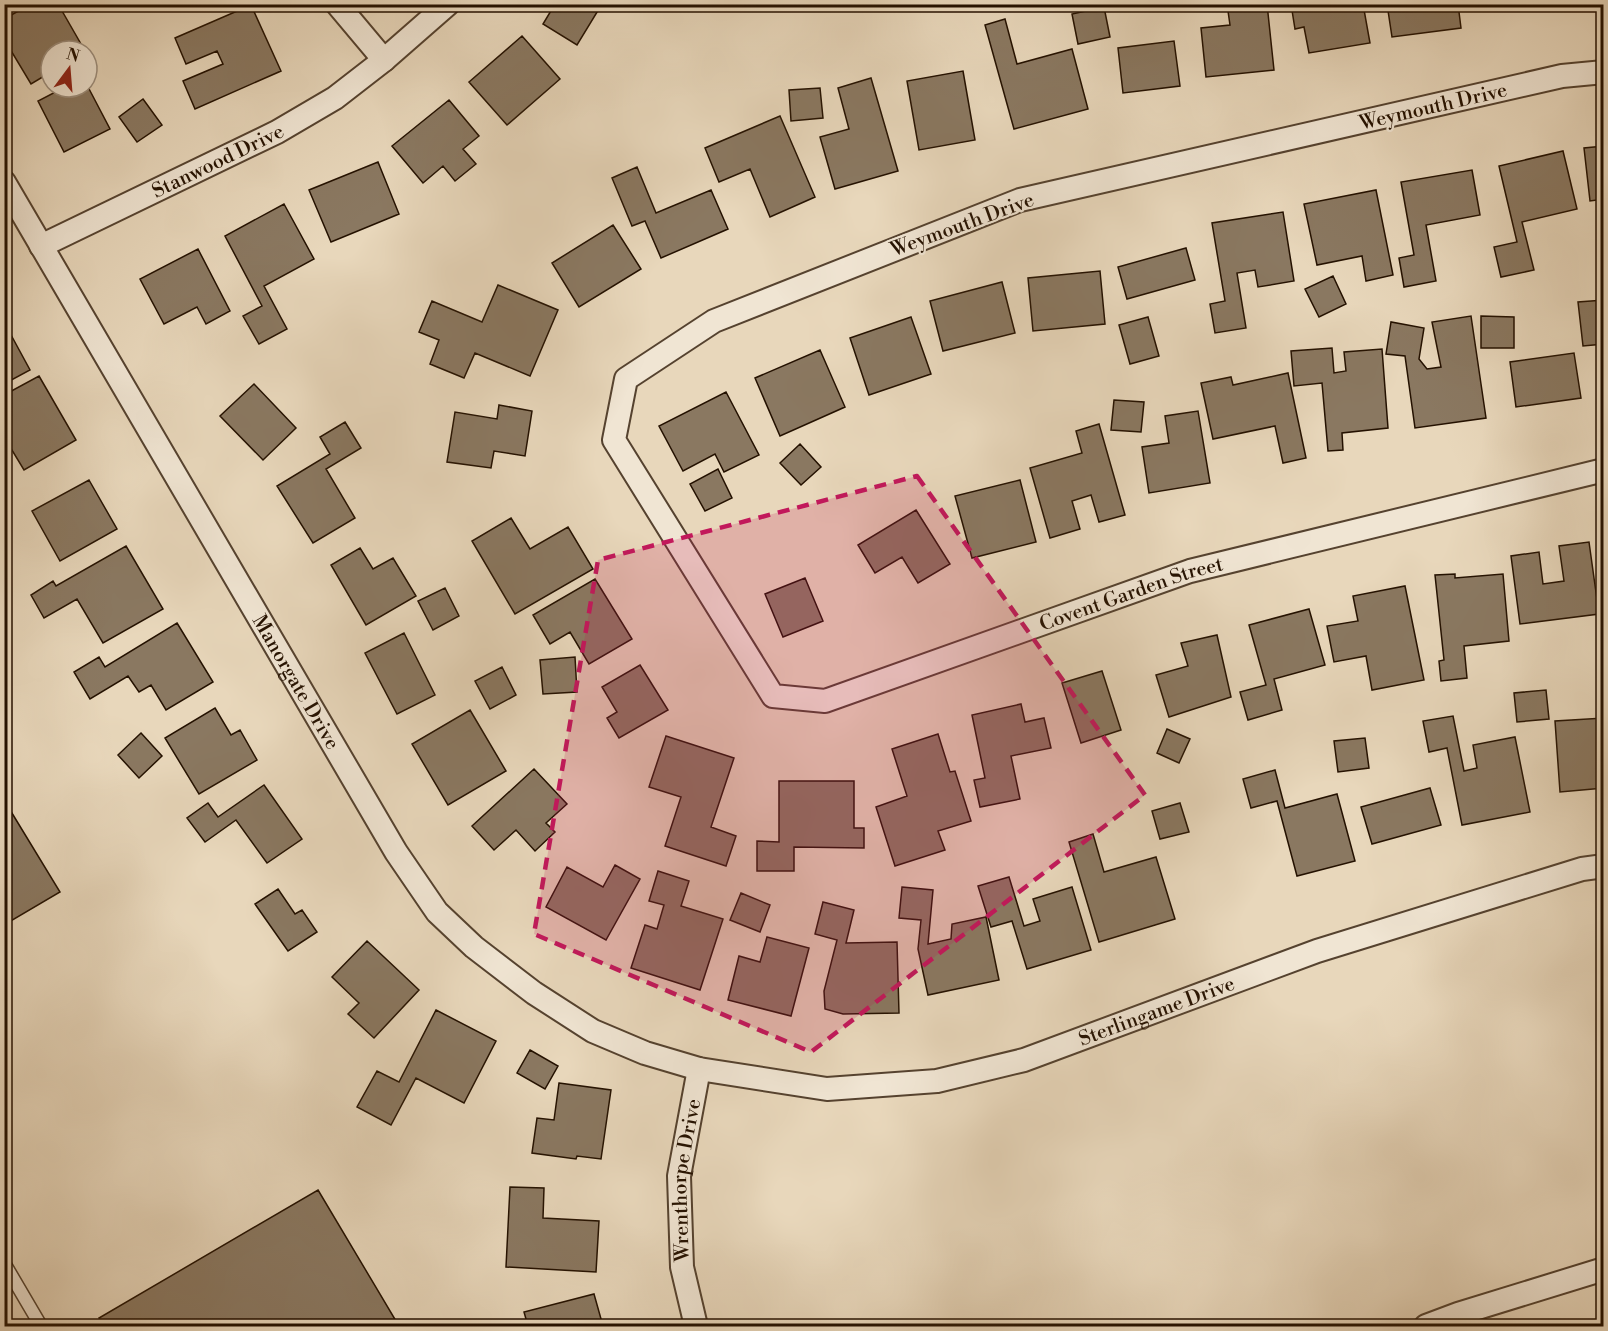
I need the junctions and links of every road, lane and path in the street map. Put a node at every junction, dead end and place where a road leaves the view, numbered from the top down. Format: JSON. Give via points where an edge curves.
{"nodes":[{"id":1,"x":336,"y":4,"type":"edge"},
{"id":2,"x":439,"y":8,"type":"edge"},
{"id":3,"x":384,"y":60,"type":"junction"},
{"id":4,"x":1604,"y":72,"type":"edge"},
{"id":5,"x":4,"y":182,"type":"edge"},
{"id":6,"x":41,"y":246,"type":"junction"},
{"id":7,"x":1604,"y":470,"type":"edge"},
{"id":8,"x":714,"y":602,"type":"joint"},
{"id":9,"x":1604,"y":866,"type":"edge"},
{"id":10,"x":699,"y":1069,"type":"junction"},
{"id":11,"x":4,"y":1263,"type":"edge"},
{"id":12,"x":1604,"y":1269,"type":"edge"},
{"id":13,"x":41,"y":1326,"type":"edge"},
{"id":14,"x":696,"y":1326,"type":"edge"},
{"id":15,"x":1426,"y":1326,"type":"edge"}],
"edges":[{"from":1,"to":3,"type":"street"},
{"from":2,"to":3,"type":"street","name":"Stanwood Drive"},
{"from":3,"to":6,"type":"street","name":"Stanwood Drive","via":[[335,98],[277,132]]},
{"from":4,"to":8,"type":"street","name":"Weymouth Drive","via":[[1562,76],[1020,200],[714,321],[626,379],[614,440]]},
{"from":5,"to":6,"type":"street","name":"Manorgate Drive"},
{"from":6,"to":10,"type":"street","name":"Manorgate Drive","via":[[396,852],[437,912],[526,987],[593,1031],[645,1053]]},
{"from":7,"to":8,"type":"street","name":"Covent Garden Street","via":[[1190,571],[825,701],[773,696]]},
{"from":9,"to":10,"type":"street","name":"Sterlingame Drive","via":[[1582,869],[1317,951],[1024,1060],[937,1081],[827,1089]]},
{"from":10,"to":14,"type":"street","name":"Wrenthorpe Drive","via":[[679,1176],[682,1267]]},
{"from":11,"to":13,"type":"lane"},
{"from":12,"to":15,"type":"street"}]}
